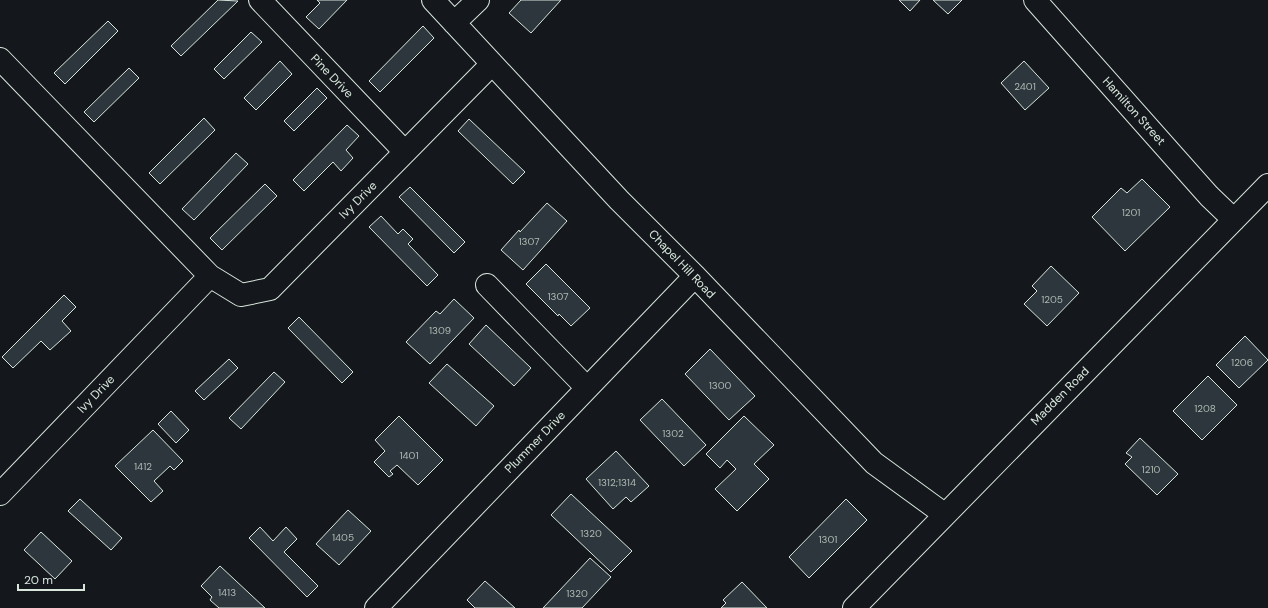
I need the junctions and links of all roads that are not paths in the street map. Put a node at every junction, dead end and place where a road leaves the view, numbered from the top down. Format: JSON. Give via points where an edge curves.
{"nodes":[{"id":1,"x":260,"y":0,"type":"edge"},
{"id":2,"x":433,"y":0,"type":"edge"},
{"id":3,"x":478,"y":0,"type":"edge"},
{"id":4,"x":1035,"y":0,"type":"edge"},
{"id":5,"x":454,"y":23,"type":"junction"},
{"id":6,"x":0,"y":59,"type":"edge"},
{"id":7,"x":492,"y":64,"type":"junction"},
{"id":8,"x":405,"y":152,"type":"junction"},
{"id":9,"x":1268,"y":185,"type":"edge"},
{"id":10,"x":1234,"y":220,"type":"junction"},
{"id":11,"x":210,"y":276,"type":"junction"},
{"id":12,"x":694,"y":276,"type":"junction"},
{"id":13,"x":487,"y":285,"type":"dead end"},
{"id":14,"x":587,"y":388,"type":"junction"},
{"id":15,"x":0,"y":494,"type":"edge"},
{"id":16,"x":944,"y":514,"type":"junction"},
{"id":17,"x":376,"y":608,"type":"edge"},
{"id":18,"x":854,"y":608,"type":"edge"}],
"edges":[{"from":1,"to":8,"type":"street","name":"Pine Drive"},
{"from":2,"to":5,"type":"street","name":"Chapel Hill Road"},
{"from":3,"to":5,"type":"street"},
{"from":4,"to":10,"type":"street","name":"Hamilton Street","via":[[1209,196]]},
{"from":5,"to":7,"type":"street","name":"Chapel Hill Road"},
{"from":6,"to":11,"type":"street","name":"Ivy Drive"},
{"from":7,"to":8,"type":"street","name":"Ivy Drive"},
{"from":7,"to":12,"type":"street","name":"Chapel Hill Road"},
{"from":8,"to":11,"type":"street","name":"Ivy Drive","via":[[270,289],[241,296]]},
{"from":9,"to":10,"type":"street","name":"Madden Road"},
{"from":10,"to":16,"type":"street","name":"Madden Road"},
{"from":11,"to":15,"type":"street","name":"Ivy Drive"},
{"from":12,"to":14,"type":"street","name":"Plummer Drive"},
{"from":12,"to":16,"type":"street","name":"Chapel Hill Road","via":[[874,464]]},
{"from":13,"to":14,"type":"street"},
{"from":14,"to":17,"type":"street","name":"Plummer Drive"},
{"from":16,"to":18,"type":"street","name":"Madden Road"}]}
